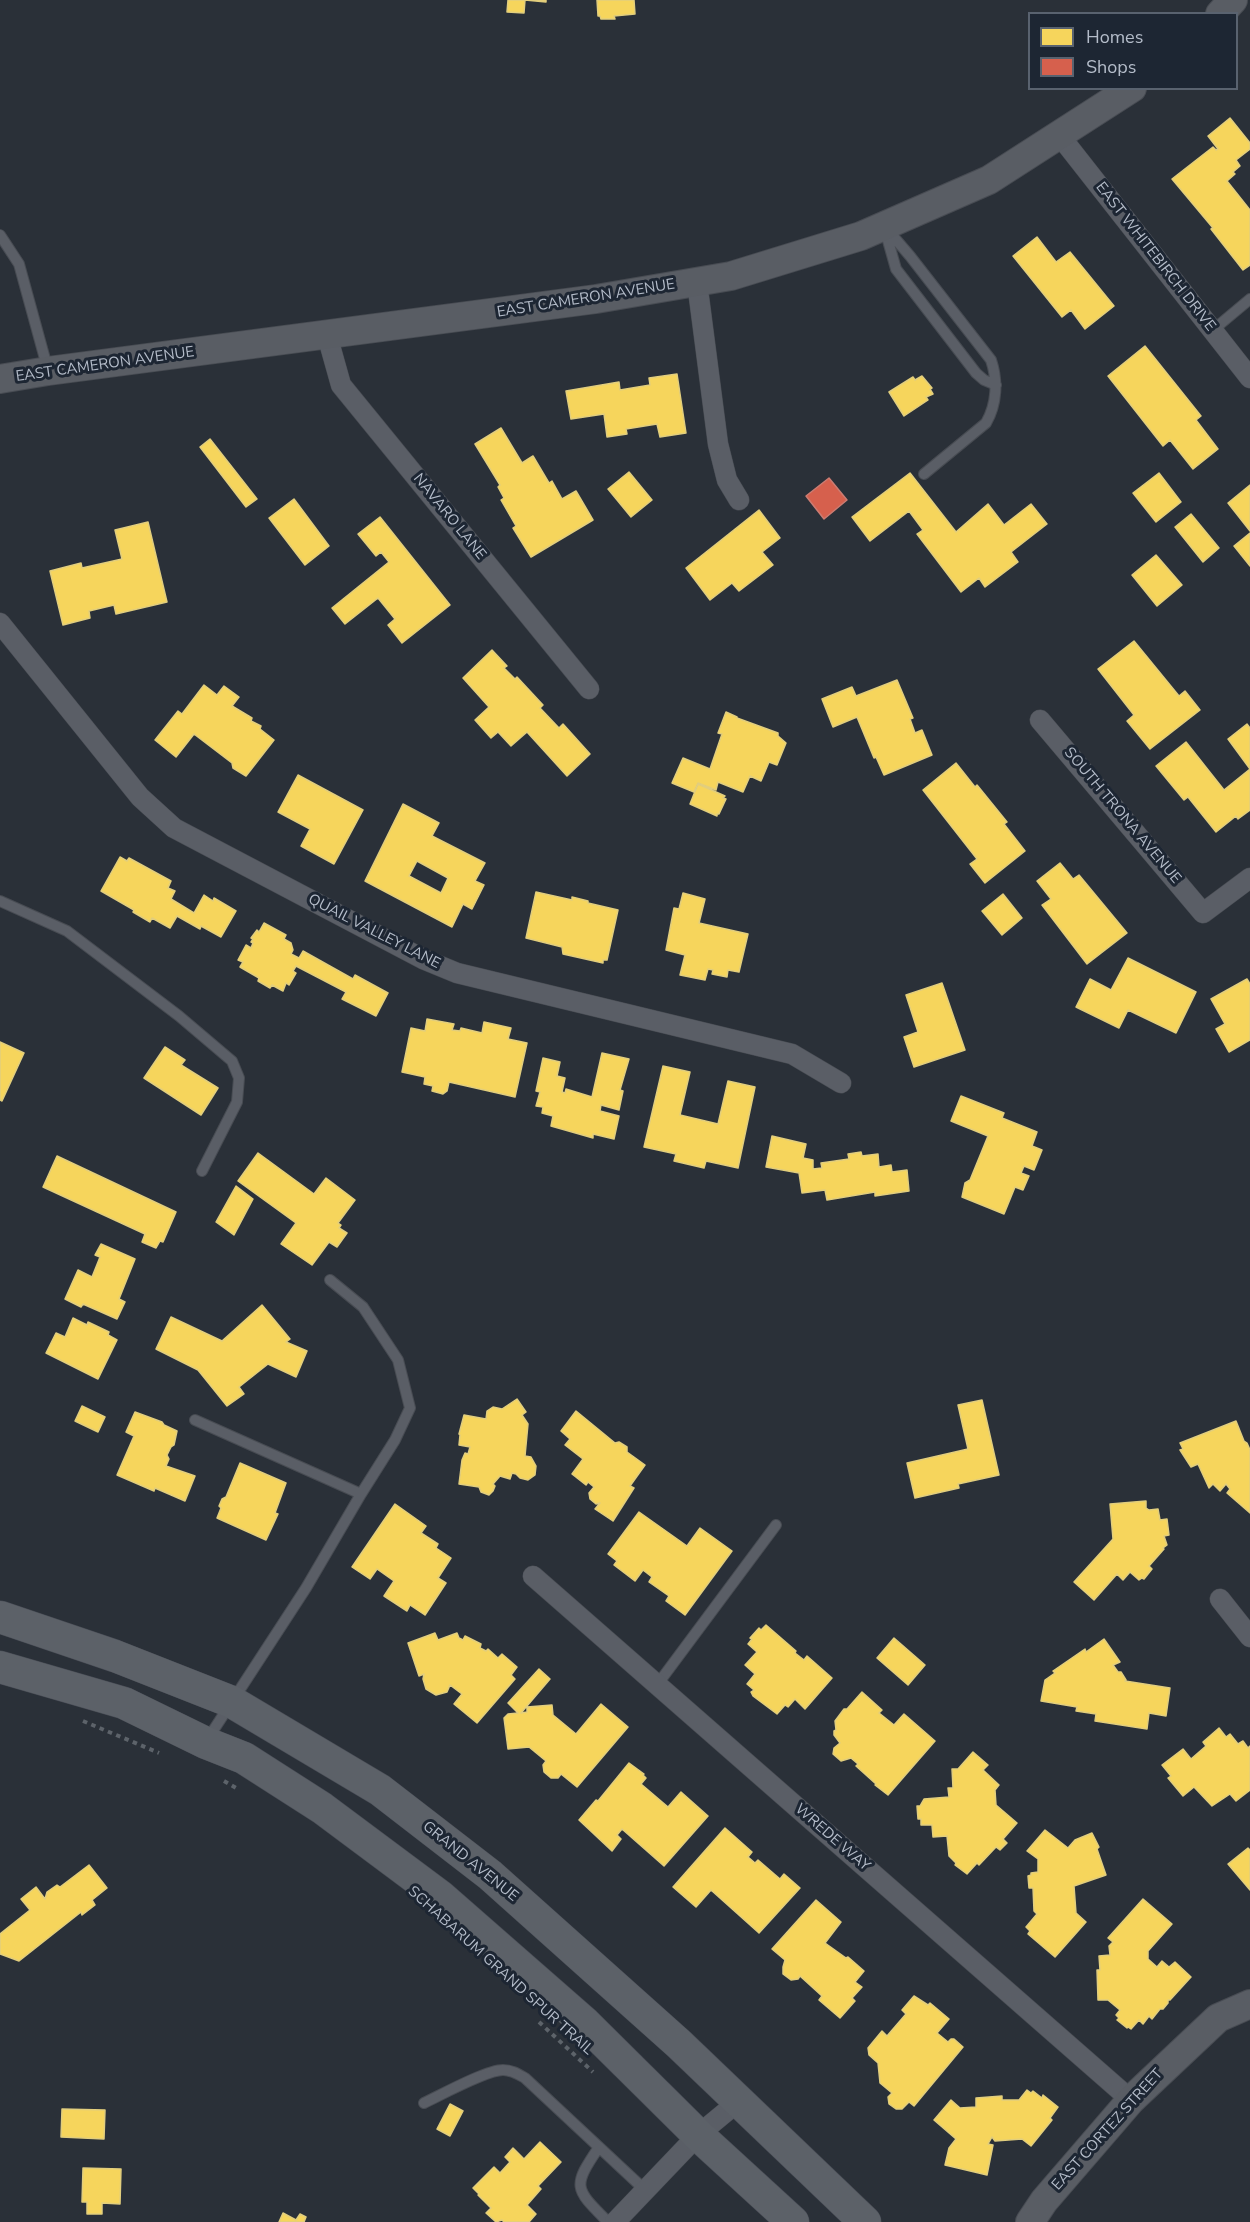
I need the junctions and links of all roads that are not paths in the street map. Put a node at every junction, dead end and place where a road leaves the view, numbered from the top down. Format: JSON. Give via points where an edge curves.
{"nodes":[{"id":1,"x":1233,"y":0,"type":"edge"},
{"id":2,"x":1222,"y":12,"type":"edge"},
{"id":3,"x":1129,"y":90,"type":"edge"},
{"id":4,"x":1060,"y":136,"type":"junction"},
{"id":5,"x":884,"y":226,"type":"junction"},
{"id":6,"x":0,"y":235,"type":"edge"},
{"id":7,"x":697,"y":282,"type":"junction"},
{"id":8,"x":1250,"y":299,"type":"edge"},
{"id":9,"x":1213,"y":330,"type":"junction"},
{"id":10,"x":327,"y":335,"type":"junction"},
{"id":11,"x":48,"y":371,"type":"junction"},
{"id":12,"x":1250,"y":378,"type":"edge"},
{"id":13,"x":0,"y":379,"type":"edge"},
{"id":14,"x":996,"y":385,"type":"junction"},
{"id":15,"x":924,"y":474,"type":"dead end"},
{"id":16,"x":739,"y":500,"type":"dead end"},
{"id":17,"x":0,"y":623,"type":"edge"},
{"id":18,"x":589,"y":689,"type":"dead end"},
{"id":19,"x":1040,"y":720,"type":"dead end"},
{"id":20,"x":1250,"y":878,"type":"edge"},
{"id":21,"x":0,"y":901,"type":"edge"},
{"id":22,"x":841,"y":1083,"type":"dead end"},
{"id":23,"x":202,"y":1171,"type":"dead end"},
{"id":24,"x":330,"y":1280,"type":"dead end"},
{"id":25,"x":195,"y":1420,"type":"dead end"},
{"id":26,"x":361,"y":1494,"type":"junction"},
{"id":27,"x":776,"y":1525,"type":"dead end"},
{"id":28,"x":533,"y":1576,"type":"dead end"},
{"id":29,"x":1220,"y":1599,"type":"dead end"},
{"id":30,"x":0,"y":1617,"type":"edge"},
{"id":31,"x":1250,"y":1637,"type":"edge"},
{"id":32,"x":0,"y":1667,"type":"edge"},
{"id":33,"x":657,"y":1685,"type":"junction"},
{"id":34,"x":232,"y":1702,"type":"junction"},
{"id":35,"x":206,"y":1743,"type":"junction"},
{"id":36,"x":1250,"y":2004,"type":"edge"},
{"id":37,"x":1131,"y":2100,"type":"junction"},
{"id":38,"x":739,"y":2101,"type":"junction"},
{"id":39,"x":424,"y":2103,"type":"dead end"},
{"id":40,"x":698,"y":2135,"type":"junction"},
{"id":41,"x":599,"y":2147,"type":"junction"},
{"id":42,"x":645,"y":2190,"type":"junction"},
{"id":43,"x":608,"y":2222,"type":"edge"},
{"id":44,"x":615,"y":2222,"type":"edge"},
{"id":45,"x":793,"y":2222,"type":"edge"},
{"id":46,"x":865,"y":2222,"type":"edge"},
{"id":47,"x":1030,"y":2222,"type":"edge"}],
"edges":[{"from":1,"to":2,"type":"main road"},
{"from":3,"to":4,"type":"main road","name":"EAST CAMERON AVENUE"},
{"from":4,"to":5,"type":"main road","name":"EAST CAMERON AVENUE","via":[[989,180]]},
{"from":4,"to":9,"type":"street","name":"EAST WHITEBIRCH DRIVE"},
{"from":5,"to":7,"type":"main road","name":"EAST CAMERON AVENUE","via":[[731,276]]},
{"from":5,"to":14,"type":"lane","via":[[991,360]]},
{"from":5,"to":14,"type":"lane","via":[[896,269],[976,373]]},
{"from":6,"to":11,"type":"lane","via":[[19,264]]},
{"from":7,"to":10,"type":"main road","name":"EAST CAMERON AVENUE"},
{"from":7,"to":16,"type":"street","via":[[718,444],[727,480]]},
{"from":8,"to":9,"type":"lane"},
{"from":9,"to":12,"type":"street","name":"EAST WHITEBIRCH DRIVE"},
{"from":10,"to":11,"type":"main road","name":"EAST CAMERON AVENUE"},
{"from":10,"to":18,"type":"street","name":"NAVARO LANE","via":[[341,385]]},
{"from":11,"to":13,"type":"main road","name":"EAST CAMERON AVENUE"},
{"from":14,"to":15,"type":"lane","via":[[992,412],[986,423]]},
{"from":17,"to":22,"type":"street","name":"QUAIL VALLEY LANE","via":[[140,797],[174,828],[423,959],[457,973],[792,1054]]},
{"from":19,"to":20,"type":"street","name":"SOUTH TRONA AVENUE","via":[[1203,913]]},
{"from":21,"to":23,"type":"lane","via":[[66,931],[232,1061],[239,1078],[237,1102]]},
{"from":24,"to":26,"type":"lane","via":[[363,1307],[398,1360],[410,1408]]},
{"from":25,"to":26,"type":"lane"},
{"from":26,"to":34,"type":"lane"},
{"from":27,"to":33,"type":"lane"},
{"from":28,"to":33,"type":"street","name":"WREDE WAY"},
{"from":29,"to":31,"type":"street"},
{"from":30,"to":34,"type":"main road","name":"GRAND AVENUE"},
{"from":32,"to":35,"type":"main road","via":[[124,1702]]},
{"from":33,"to":37,"type":"street","name":"WREDE WAY"},
{"from":34,"to":35,"type":"lane"},
{"from":34,"to":38,"type":"main road","name":"GRAND AVENUE","via":[[380,1790],[490,1875]]},
{"from":35,"to":40,"type":"main road","via":[[244,1758],[322,1808],[440,1896],[585,2023]]},
{"from":36,"to":37,"type":"main road","name":"EAST CORTEZ STREET","via":[[1218,2018]]},
{"from":37,"to":47,"type":"main road","name":"EAST CORTEZ STREET"},
{"from":38,"to":40,"type":"street"},
{"from":38,"to":46,"type":"main road","name":"GRAND AVENUE"},
{"from":39,"to":41,"type":"lane","via":[[501,2070],[512,2071],[525,2078]]},
{"from":40,"to":42,"type":"street"},
{"from":40,"to":45,"type":"main road"},
{"from":41,"to":42,"type":"lane"},
{"from":41,"to":43,"type":"lane","via":[[579,2186],[582,2195]]},
{"from":42,"to":44,"type":"street"}]}
